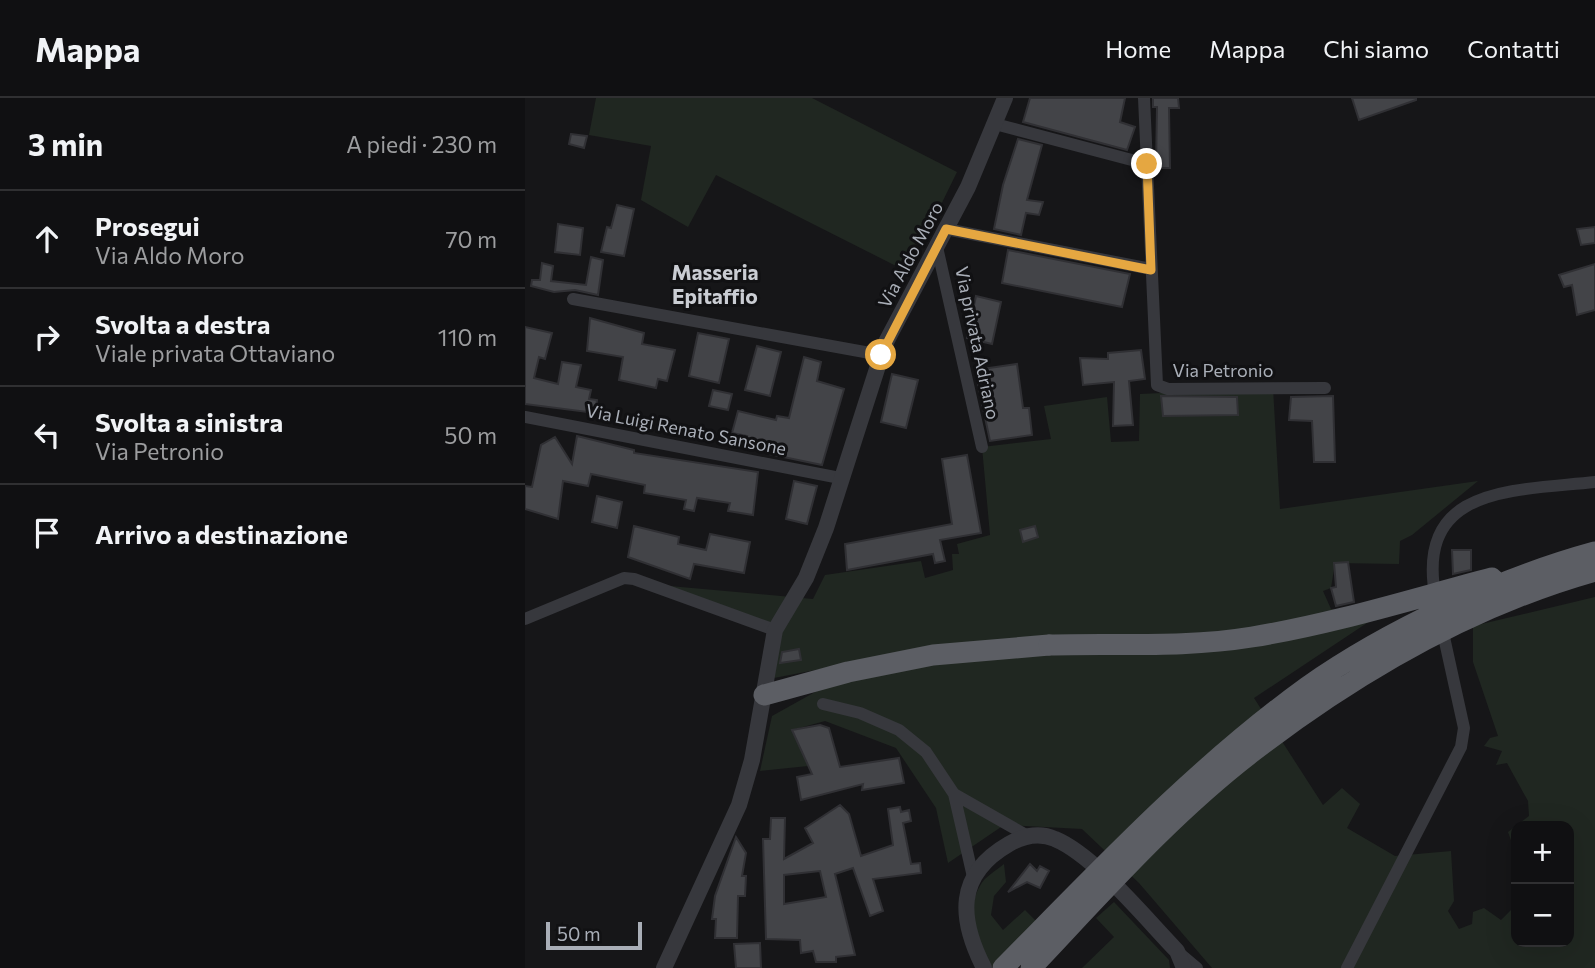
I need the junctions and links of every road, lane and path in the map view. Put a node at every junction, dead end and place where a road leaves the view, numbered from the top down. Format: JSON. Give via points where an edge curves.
{"nodes":[{"id":1,"x":1005,"y":98,"type":"edge"},
{"id":2,"x":1144,"y":98,"type":"edge"},
{"id":3,"x":995,"y":124,"type":"junction"},
{"id":4,"x":1147,"y":164,"type":"junction"},
{"id":5,"x":946,"y":229,"type":"junction"},
{"id":6,"x":937,"y":247,"type":"junction"},
{"id":7,"x":1151,"y":270,"type":"junction"},
{"id":8,"x":573,"y":299,"type":"dead end"},
{"id":9,"x":881,"y":355,"type":"junction"},
{"id":10,"x":1325,"y":388,"type":"dead end"},
{"id":11,"x":525,"y":417,"type":"edge"},
{"id":12,"x":982,"y":447,"type":"dead end"},
{"id":13,"x":840,"y":478,"type":"junction"},
{"id":14,"x":1595,"y":482,"type":"edge"},
{"id":15,"x":1595,"y":552,"type":"edge"},
{"id":16,"x":1565,"y":561,"type":"junction"},
{"id":17,"x":1595,"y":571,"type":"edge"},
{"id":18,"x":525,"y":619,"type":"edge"},
{"id":19,"x":775,"y":630,"type":"junction"},
{"id":20,"x":764,"y":695,"type":"junction"},
{"id":21,"x":823,"y":704,"type":"dead end"},
{"id":22,"x":954,"y":794,"type":"junction"},
{"id":23,"x":1026,"y":835,"type":"junction"},
{"id":24,"x":973,"y":877,"type":"junction"},
{"id":25,"x":1177,"y":951,"type":"junction"},
{"id":26,"x":664,"y":968,"type":"edge"},
{"id":27,"x":984,"y":968,"type":"edge"},
{"id":28,"x":1003,"y":968,"type":"edge"},
{"id":29,"x":1031,"y":968,"type":"edge"},
{"id":30,"x":1184,"y":968,"type":"edge"},
{"id":31,"x":1197,"y":968,"type":"edge"},
{"id":32,"x":1347,"y":968,"type":"edge"}],
"edges":[{"from":1,"to":3,"type":"street","name":"Via Aldo Moro"},
{"from":2,"to":4,"type":"street","name":"Via Petronio"},
{"from":3,"to":4,"type":"street"},
{"from":3,"to":5,"type":"street","name":"Via Aldo Moro"},
{"from":4,"to":7,"type":"street","name":"Via Petronio"},
{"from":5,"to":6,"type":"street","name":"Via Aldo Moro"},
{"from":5,"to":7,"type":"street"},
{"from":6,"to":9,"type":"street","name":"Via Aldo Moro"},
{"from":6,"to":12,"type":"street","name":"Via privata Adriano"},
{"from":7,"to":10,"type":"street","name":"Via Petronio","via":[[1156,381],[1161,388]]},
{"from":8,"to":9,"type":"street"},
{"from":9,"to":13,"type":"street","name":"Via Aldo Moro"},
{"from":11,"to":13,"type":"street","name":"Via Luigi Renato Sansone"},
{"from":13,"to":19,"type":"street","name":"Via Aldo Moro","via":[[800,589]]},
{"from":14,"to":32,"type":"street","via":[[1489,495],[1443,524],[1432,549],[1431,573],[1462,719],[1461,747]]},
{"from":15,"to":16,"type":"highway","bridge":true},
{"from":16,"to":20,"type":"highway","bridge":true,"via":[[1251,637],[933,655]]},
{"from":16,"to":28,"type":"highway","bridge":true,"via":[[1485,592],[1366,649],[1307,687],[1152,817]]},
{"from":17,"to":29,"type":"highway","bridge":true,"via":[[1504,603],[1384,661],[1254,751],[1162,831]]},
{"from":18,"to":19,"type":"street","via":[[624,578]]},
{"from":19,"to":20,"type":"street"},
{"from":20,"to":26,"type":"street","via":[[753,760],[739,805]]},
{"from":21,"to":22,"type":"street","via":[[899,730],[926,752]]},
{"from":22,"to":23,"type":"street"},
{"from":22,"to":24,"type":"street"},
{"from":23,"to":24,"type":"street","via":[[991,855]]},
{"from":23,"to":25,"type":"street","via":[[1053,838],[1077,851]]},
{"from":24,"to":27,"type":"street","via":[[966,904],[968,937]]},
{"from":25,"to":30,"type":"street"},
{"from":25,"to":31,"type":"street"}]}
